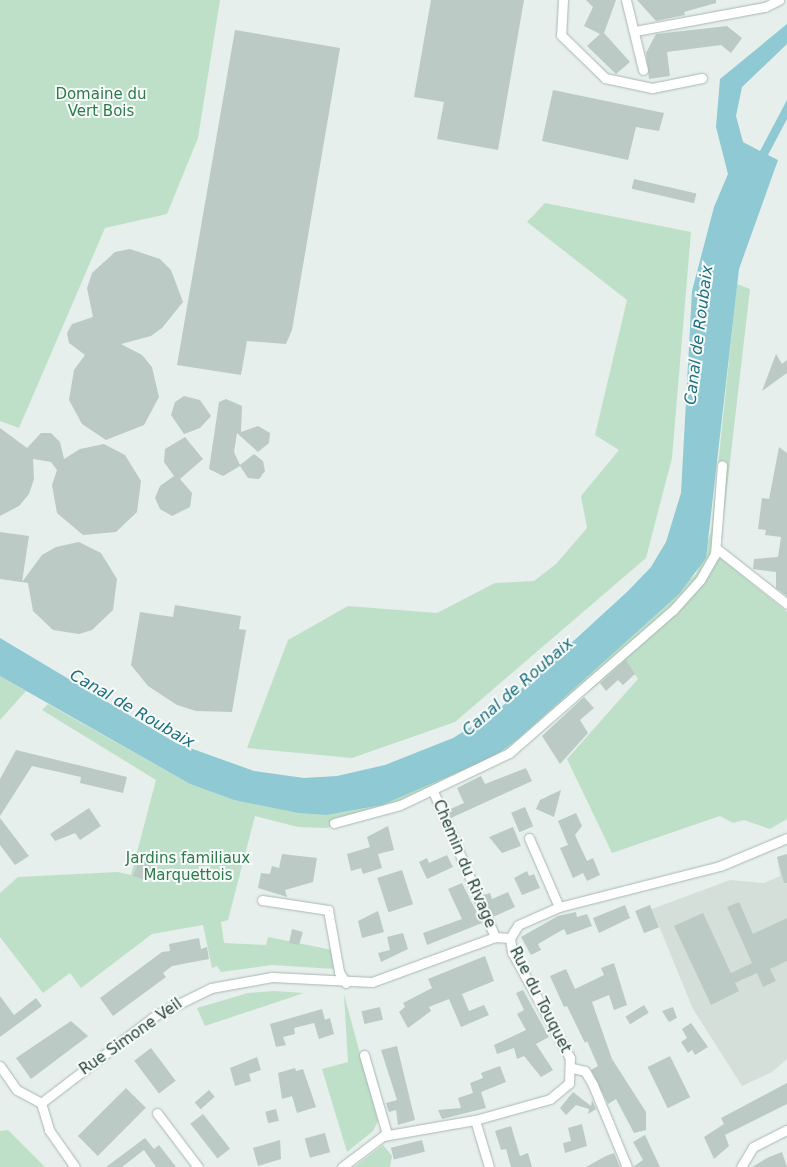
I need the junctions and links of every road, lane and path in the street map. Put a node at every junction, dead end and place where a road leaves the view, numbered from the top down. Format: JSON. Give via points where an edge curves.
{"nodes":[{"id":1,"x":563,"y":0,"type":"edge"},
{"id":2,"x":626,"y":0,"type":"edge"},
{"id":3,"x":779,"y":0,"type":"edge"},
{"id":4,"x":636,"y":32,"type":"junction"},
{"id":5,"x":643,"y":70,"type":"dead end"},
{"id":6,"x":702,"y":78,"type":"dead end"},
{"id":7,"x":722,"y":465,"type":"dead end"},
{"id":8,"x":716,"y":548,"type":"junction"},
{"id":9,"x":787,"y":604,"type":"edge"},
{"id":10,"x":433,"y":791,"type":"junction"},
{"id":11,"x":334,"y":823,"type":"dead end"},
{"id":12,"x":529,"y":838,"type":"dead end"},
{"id":13,"x":787,"y":838,"type":"edge"},
{"id":14,"x":262,"y":900,"type":"dead end"},
{"id":15,"x":559,"y":907,"type":"junction"},
{"id":16,"x":495,"y":938,"type":"junction"},
{"id":17,"x":510,"y":938,"type":"junction"},
{"id":18,"x":346,"y":984,"type":"junction"},
{"id":19,"x":364,"y":1055,"type":"dead end"},
{"id":20,"x":0,"y":1066,"type":"edge"},
{"id":21,"x":572,"y":1068,"type":"junction"},
{"id":22,"x":41,"y":1103,"type":"junction"},
{"id":23,"x":157,"y":1112,"type":"dead end"},
{"id":24,"x":475,"y":1120,"type":"junction"},
{"id":25,"x":787,"y":1130,"type":"edge"},
{"id":26,"x":388,"y":1134,"type":"junction"},
{"id":27,"x":75,"y":1167,"type":"edge"},
{"id":28,"x":198,"y":1167,"type":"edge"},
{"id":29,"x":342,"y":1167,"type":"edge"},
{"id":30,"x":489,"y":1167,"type":"edge"},
{"id":31,"x":627,"y":1167,"type":"edge"},
{"id":32,"x":741,"y":1167,"type":"edge"}],
"edges":[{"from":1,"to":6,"type":"street","via":[[561,35],[605,78],[652,88]]},
{"from":2,"to":4,"type":"street"},
{"from":3,"to":4,"type":"street","via":[[765,7]]},
{"from":4,"to":5,"type":"street"},
{"from":7,"to":8,"type":"street"},
{"from":8,"to":9,"type":"street"},
{"from":8,"to":10,"type":"street","via":[[711,564],[683,600],[556,714],[503,757]]},
{"from":10,"to":11,"type":"street","via":[[368,816]]},
{"from":10,"to":16,"type":"street","name":"Chemin du Rivage"},
{"from":12,"to":15,"type":"street"},
{"from":13,"to":15,"type":"street","name":"Rue du Touquet","via":[[700,873]]},
{"from":14,"to":18,"type":"street","via":[[328,910],[340,972]]},
{"from":15,"to":17,"type":"street","name":"Rue du Touquet","via":[[518,925]]},
{"from":16,"to":17,"type":"street"},
{"from":16,"to":18,"type":"street","name":"Rue Simone Veil","via":[[386,978]]},
{"from":17,"to":21,"type":"street","name":"Rue du Touquet","via":[[512,952]]},
{"from":18,"to":22,"type":"street","name":"Rue Simone Veil","via":[[254,978],[193,994],[156,1016]]},
{"from":19,"to":26,"type":"street"},
{"from":20,"to":22,"type":"street","via":[[17,1090]]},
{"from":21,"to":24,"type":"street","name":"Rue du Touquet","via":[[569,1083],[555,1096]]},
{"from":21,"to":31,"type":"street","via":[[585,1071],[593,1085]]},
{"from":22,"to":27,"type":"street","via":[[49,1130]]},
{"from":23,"to":28,"type":"street"},
{"from":24,"to":26,"type":"street","name":"Rue du Touquet"},
{"from":24,"to":30,"type":"street"},
{"from":25,"to":32,"type":"street","via":[[753,1147]]},
{"from":26,"to":29,"type":"street","name":"Rue du Touquet"}]}
